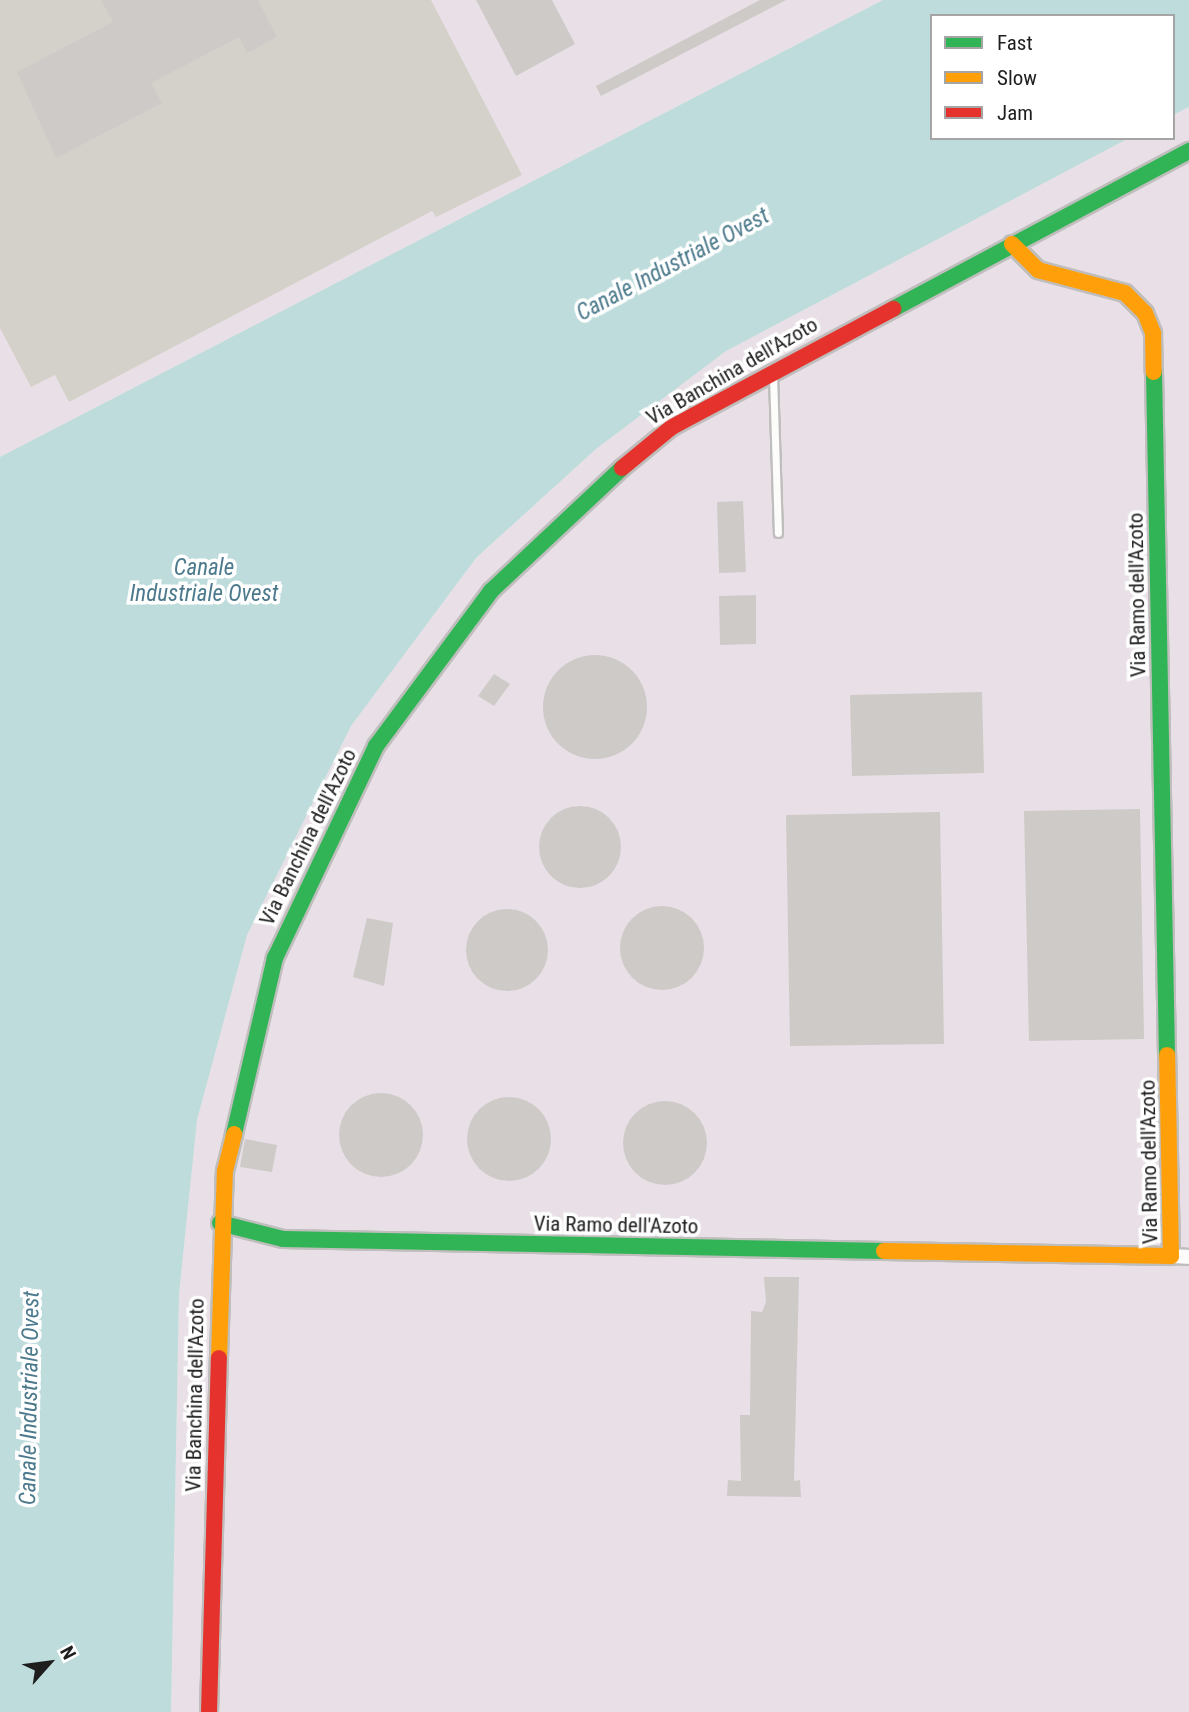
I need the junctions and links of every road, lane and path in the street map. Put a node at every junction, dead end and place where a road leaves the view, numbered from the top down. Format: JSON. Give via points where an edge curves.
{"nodes":[{"id":1,"x":1189,"y":151,"type":"edge"},
{"id":2,"x":1012,"y":244,"type":"junction"},
{"id":3,"x":773,"y":368,"type":"junction"},
{"id":4,"x":778,"y":533,"type":"dead end"},
{"id":5,"x":220,"y":1223,"type":"junction"},
{"id":6,"x":1171,"y":1256,"type":"junction"},
{"id":7,"x":1189,"y":1257,"type":"edge"},
{"id":8,"x":209,"y":1712,"type":"edge"}],
"edges":[{"from":1,"to":2,"type":"street","name":"Via Banchina dell'Azoto"},
{"from":2,"to":3,"type":"street","name":"Via Banchina dell'Azoto"},
{"from":2,"to":6,"type":"street","name":"Via Ramo dell'Azoto","via":[[1038,270],[1125,293],[1145,313],[1153,333]]},
{"from":3,"to":4,"type":"lane"},
{"from":3,"to":5,"type":"street","name":"Via Banchina dell'Azoto","via":[[671,427],[577,505],[446,644],[376,746],[275,958],[236,1107]]},
{"from":5,"to":6,"type":"street","name":"Via Ramo dell'Azoto","via":[[283,1240]]},
{"from":5,"to":8,"type":"street","name":"Via Banchina dell'Azoto"},
{"from":6,"to":7,"type":"street"}]}
